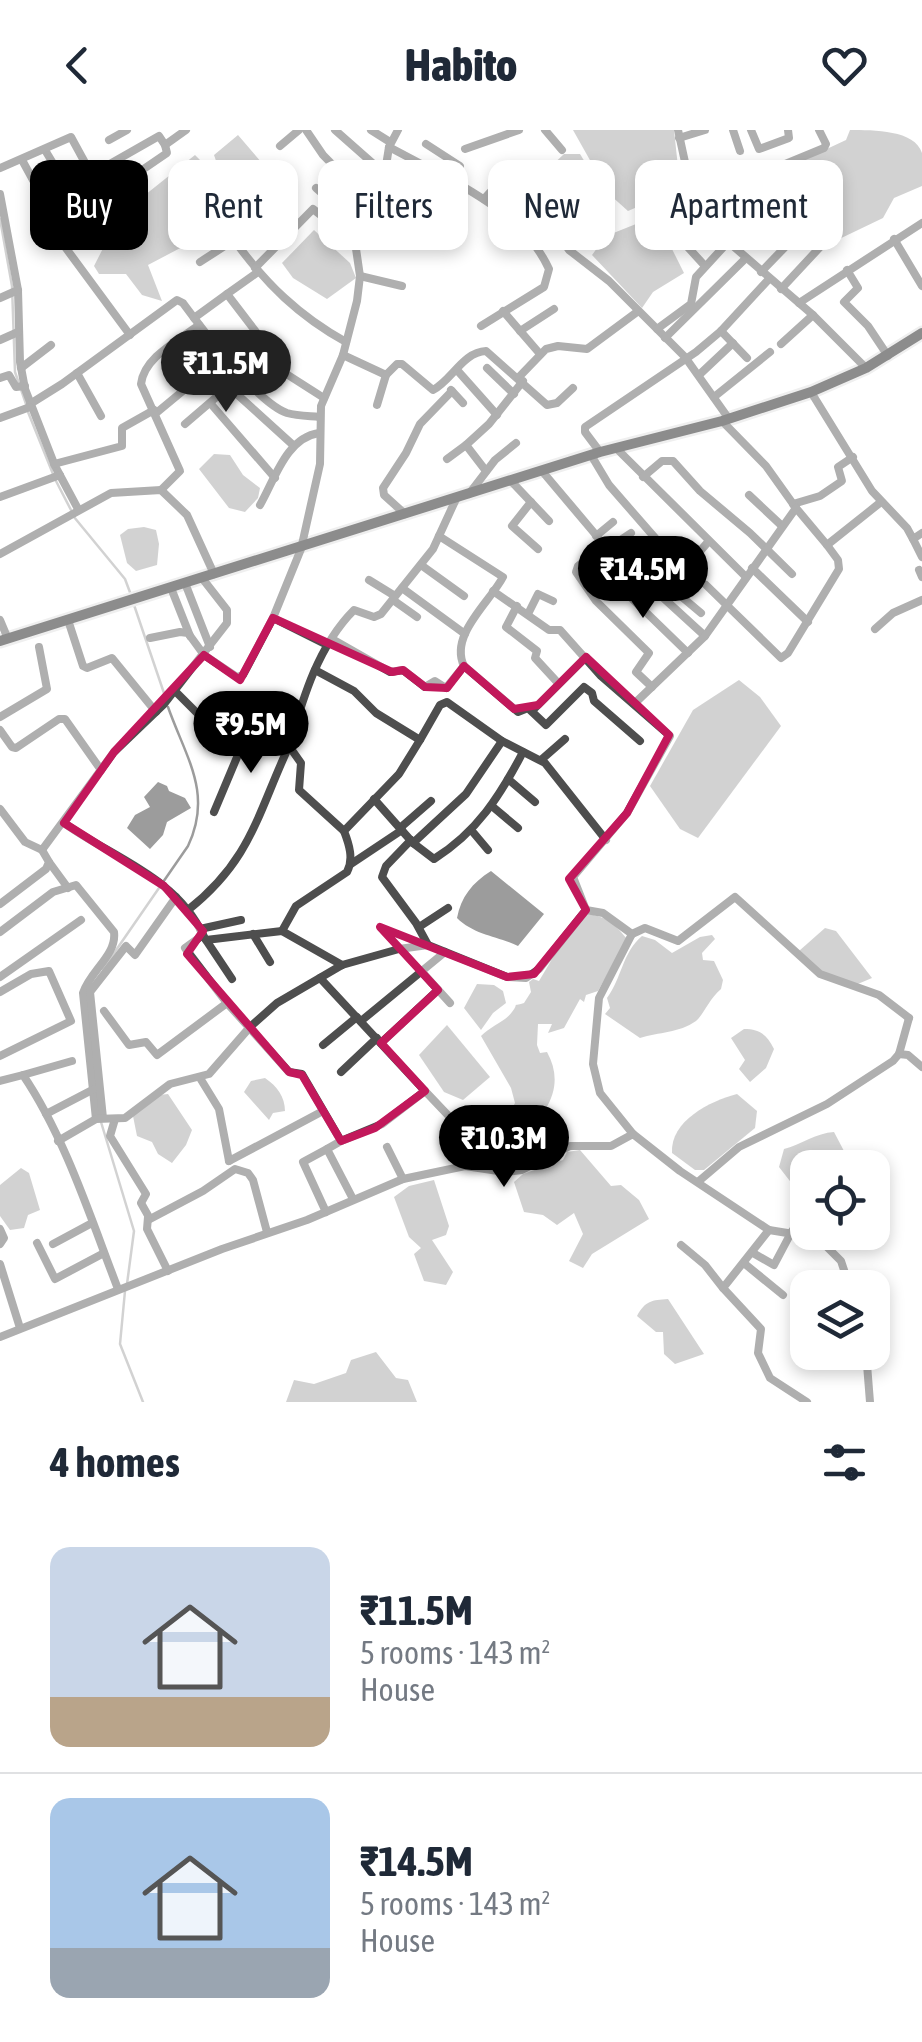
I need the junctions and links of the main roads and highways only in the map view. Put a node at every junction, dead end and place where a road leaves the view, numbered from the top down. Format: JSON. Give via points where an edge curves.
{"nodes":[{"id":1,"x":922,"y":334,"type":"edge"},
{"id":2,"x":4,"y":640,"type":"edge"}],
"edges":[{"from":1,"to":2,"type":"main road","via":[[811,392]]}]}
